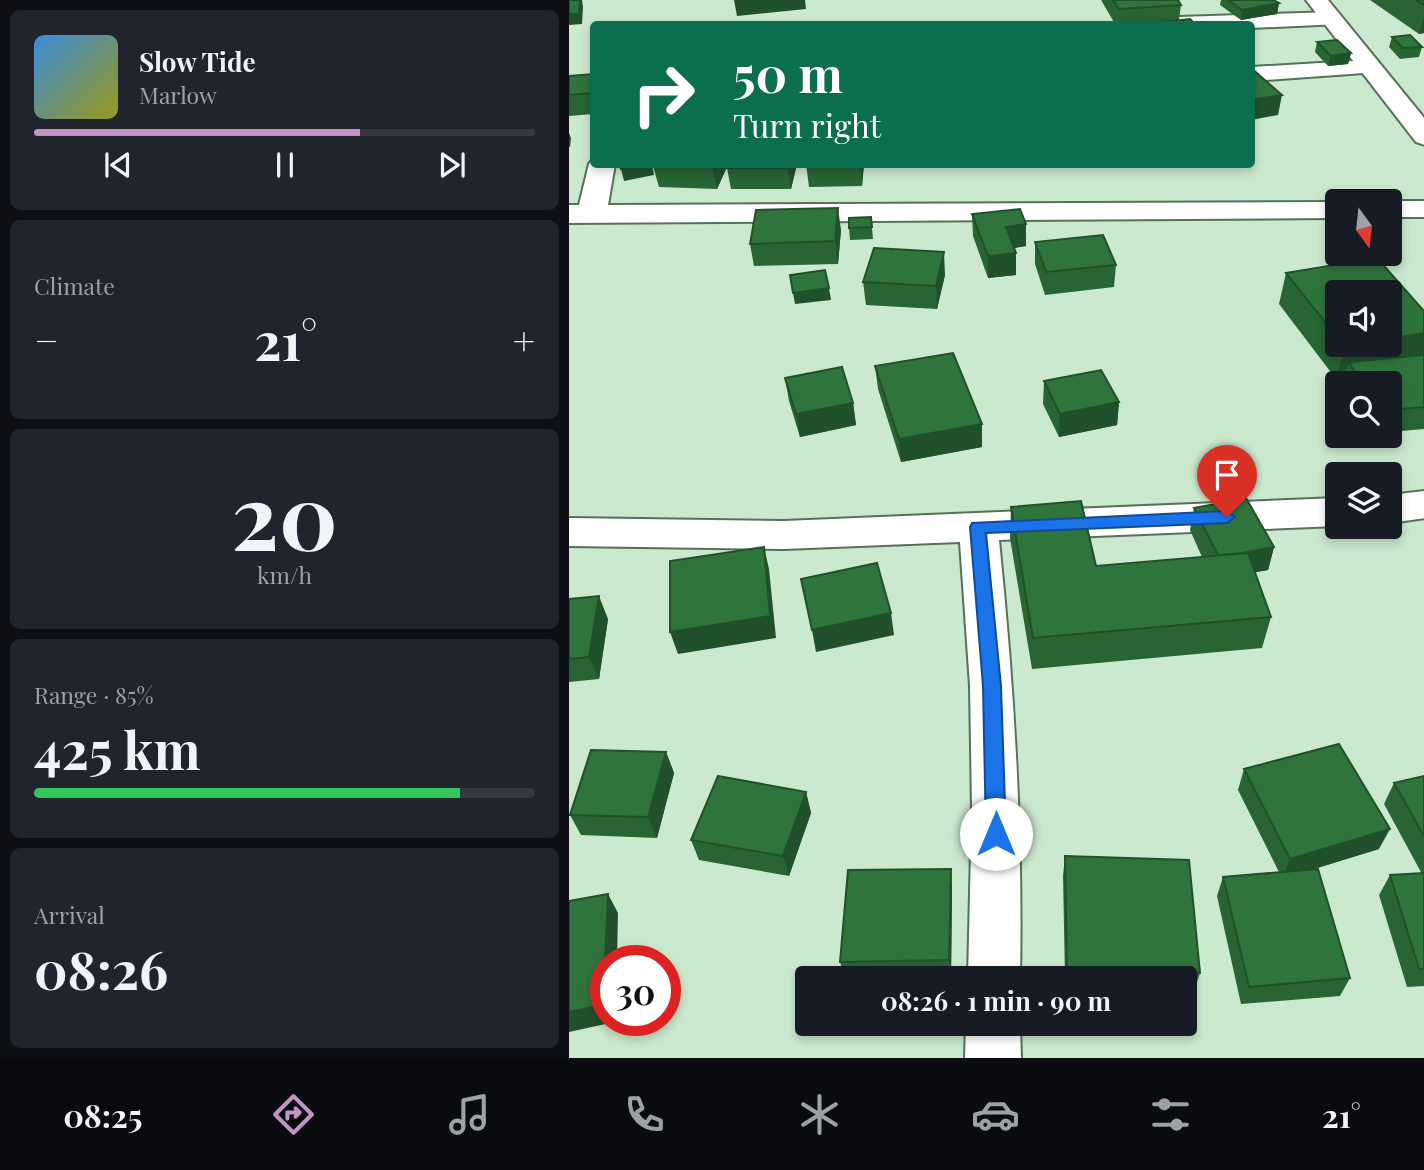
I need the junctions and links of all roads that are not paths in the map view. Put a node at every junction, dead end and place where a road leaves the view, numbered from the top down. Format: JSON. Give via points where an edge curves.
{"nodes":[{"id":1,"x":1324,"y":9,"type":"edge"},
{"id":2,"x":1208,"y":21,"type":"edge"},
{"id":3,"x":1370,"y":67,"type":"junction"},
{"id":4,"x":1255,"y":74,"type":"edge"},
{"id":5,"x":1424,"y":136,"type":"edge"},
{"id":6,"x":600,"y":168,"type":"edge"},
{"id":7,"x":1402,"y":209,"type":"edge"},
{"id":8,"x":1424,"y":209,"type":"edge"},
{"id":9,"x":1325,"y":210,"type":"edge"},
{"id":10,"x":580,"y":213,"type":"edge"},
{"id":11,"x":1424,"y":504,"type":"edge"},
{"id":12,"x":1402,"y":507,"type":"edge"},
{"id":13,"x":1325,"y":513,"type":"edge"},
{"id":14,"x":978,"y":527,"type":"junction"},
{"id":15,"x":569,"y":532,"type":"edge"},
{"id":16,"x":994,"y":966,"type":"edge"},
{"id":17,"x":993,"y":1036,"type":"edge"},
{"id":18,"x":993,"y":1058,"type":"edge"}],
"edges":[{"from":1,"to":2,"type":"street"},
{"from":1,"to":3,"type":"street"},
{"from":3,"to":4,"type":"street"},
{"from":3,"to":5,"type":"street"},
{"from":6,"to":10,"type":"street"},
{"from":7,"to":8,"type":"street"},
{"from":9,"to":10,"type":"street"},
{"from":11,"to":12,"type":"street"},
{"from":13,"to":14,"type":"street"},
{"from":14,"to":15,"type":"street","via":[[784,536]]},
{"from":14,"to":16,"type":"street","via":[[993,700]]},
{"from":17,"to":18,"type":"street"}]}
